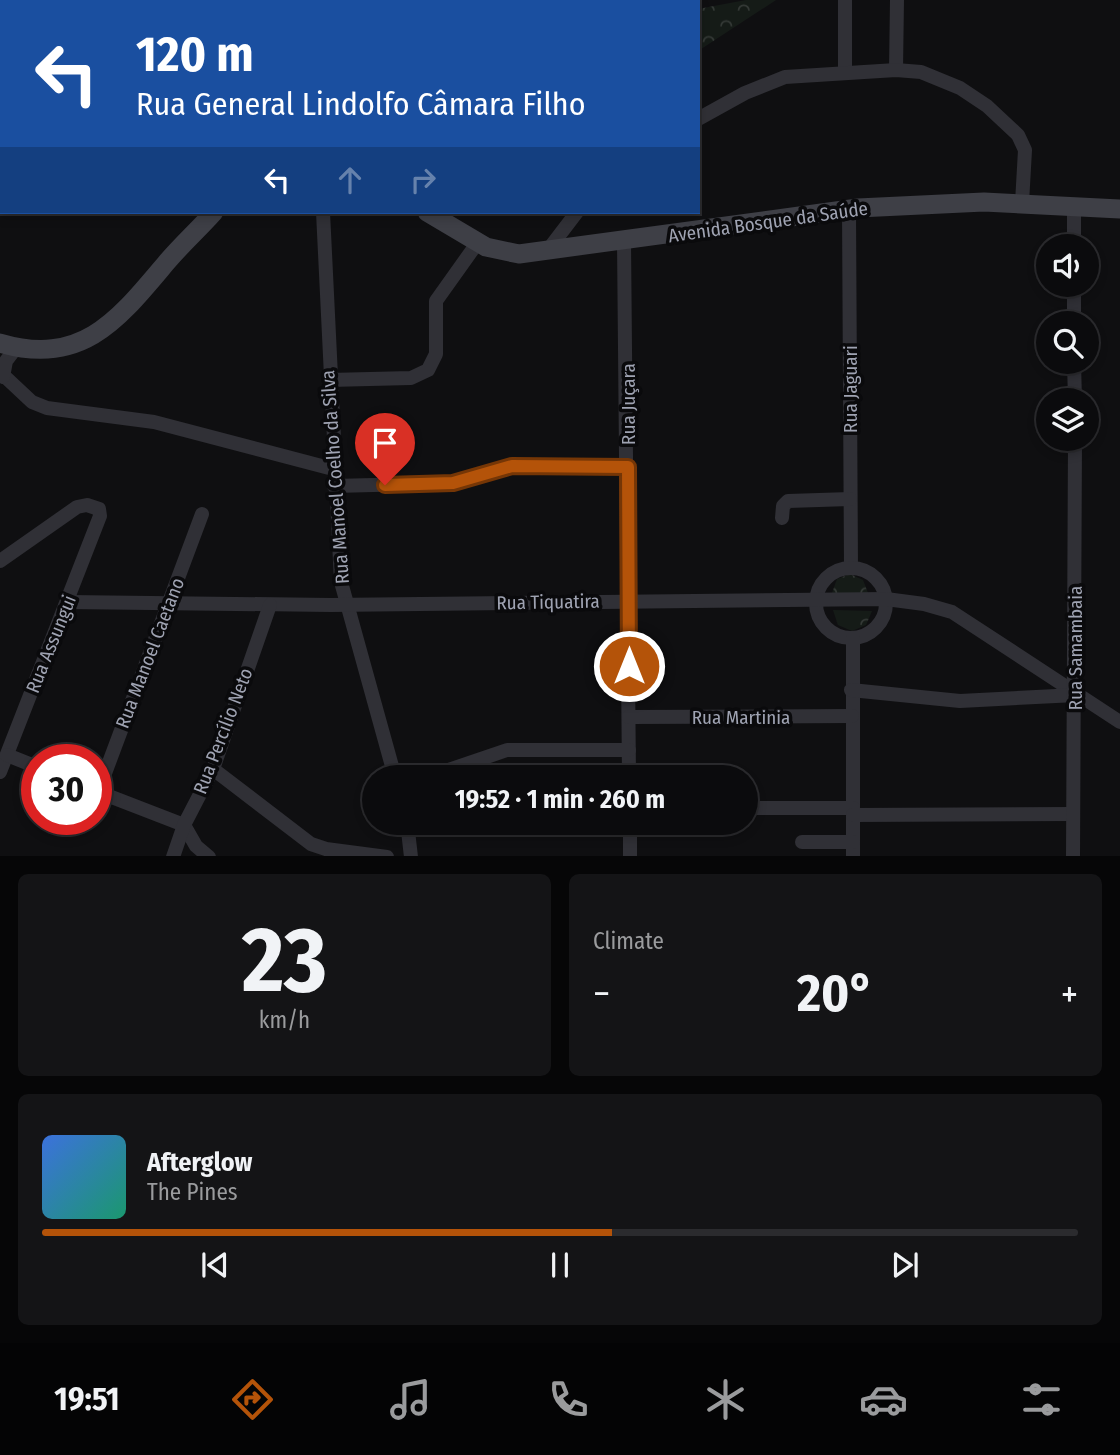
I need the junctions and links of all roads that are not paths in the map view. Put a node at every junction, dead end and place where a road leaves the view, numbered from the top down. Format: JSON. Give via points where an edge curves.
{"nodes":[{"id":1,"x":845,"y":0,"type":"edge"},
{"id":2,"x":897,"y":0,"type":"edge"},
{"id":3,"x":896,"y":70,"type":"junction"},
{"id":4,"x":845,"y":72,"type":"junction"},
{"id":5,"x":700,"y":118,"type":"edge"},
{"id":6,"x":1022,"y":203,"type":"junction"},
{"id":7,"x":1074,"y":207,"type":"junction"},
{"id":8,"x":1120,"y":209,"type":"edge"},
{"id":9,"x":849,"y":213,"type":"junction"},
{"id":10,"x":212,"y":214,"type":"edge"},
{"id":11,"x":228,"y":214,"type":"edge"},
{"id":12,"x":323,"y":214,"type":"edge"},
{"id":13,"x":430,"y":214,"type":"edge"},
{"id":14,"x":575,"y":214,"type":"edge"},
{"id":15,"x":195,"y":234,"type":"junction"},
{"id":16,"x":1074,"y":234,"type":"edge"},
{"id":17,"x":624,"y":241,"type":"junction"},
{"id":18,"x":478,"y":242,"type":"junction"},
{"id":19,"x":548,"y":250,"type":"junction"},
{"id":20,"x":8,"y":345,"type":"edge"},
{"id":21,"x":2,"y":374,"type":"edge"},
{"id":22,"x":329,"y":380,"type":"junction"},
{"id":23,"x":1075,"y":451,"type":"edge"},
{"id":24,"x":628,"y":467,"type":"junction"},
{"id":25,"x":333,"y":469,"type":"junction"},
{"id":26,"x":334,"y":486,"type":"junction"},
{"id":27,"x":850,"y":499,"type":"junction"},
{"id":28,"x":202,"y":514,"type":"dead end"},
{"id":29,"x":782,"y":518,"type":"dead end"},
{"id":30,"x":0,"y":561,"type":"edge"},
{"id":31,"x":851,"y":568,"type":"junction"},
{"id":32,"x":816,"y":598,"type":"junction"},
{"id":33,"x":886,"y":599,"type":"junction"},
{"id":34,"x":629,"y":600,"type":"junction"},
{"id":35,"x":68,"y":602,"type":"junction"},
{"id":36,"x":169,"y":604,"type":"junction"},
{"id":37,"x":345,"y":604,"type":"junction"},
{"id":38,"x":270,"y":605,"type":"junction"},
{"id":39,"x":853,"y":638,"type":"junction"},
{"id":40,"x":851,"y":690,"type":"junction"},
{"id":41,"x":1076,"y":693,"type":"junction"},
{"id":42,"x":852,"y":716,"type":"junction"},
{"id":43,"x":629,"y":718,"type":"junction"},
{"id":44,"x":1120,"y":722,"type":"edge"},
{"id":45,"x":629,"y":750,"type":"junction"},
{"id":46,"x":112,"y":752,"type":"edge"},
{"id":47,"x":7,"y":755,"type":"junction"},
{"id":48,"x":21,"y":761,"type":"edge"},
{"id":49,"x":392,"y":765,"type":"edge"},
{"id":50,"x":463,"y":765,"type":"edge"},
{"id":51,"x":629,"y":765,"type":"edge"},
{"id":52,"x":213,"y":769,"type":"junction"},
{"id":53,"x":0,"y":772,"type":"edge"},
{"id":54,"x":112,"y":797,"type":"edge"},
{"id":55,"x":758,"y":808,"type":"edge"},
{"id":56,"x":853,"y":811,"type":"junction"},
{"id":57,"x":1073,"y":814,"type":"junction"},
{"id":58,"x":184,"y":825,"type":"junction"},
{"id":59,"x":409,"y":835,"type":"edge"},
{"id":60,"x":630,"y":835,"type":"edge"},
{"id":61,"x":802,"y":842,"type":"dead end"},
{"id":62,"x":853,"y":849,"type":"edge"},
{"id":63,"x":173,"y":856,"type":"edge"},
{"id":64,"x":209,"y":856,"type":"edge"},
{"id":65,"x":387,"y":856,"type":"edge"},
{"id":66,"x":411,"y":856,"type":"edge"},
{"id":67,"x":630,"y":856,"type":"edge"},
{"id":68,"x":1073,"y":856,"type":"edge"}],
"edges":[{"from":1,"to":4,"type":"street"},
{"from":2,"to":3,"type":"street"},
{"from":3,"to":4,"type":"street"},
{"from":3,"to":6,"type":"street","via":[[946,80],[987,106],[1018,135],[1025,150]]},
{"from":4,"to":5,"type":"street","via":[[785,77]]},
{"from":6,"to":7,"type":"street","name":"Avenida Bosque da Saúde"},
{"from":6,"to":9,"type":"street","name":"Avenida Bosque da Saúde","via":[[939,204]]},
{"from":7,"to":8,"type":"street","name":"Avenida Bosque da Saúde"},
{"from":7,"to":16,"type":"street"},
{"from":9,"to":17,"type":"street","name":"Avenida Bosque da Saúde"},
{"from":9,"to":27,"type":"street","name":"Rua Jaguari"},
{"from":10,"to":15,"type":"street"},
{"from":11,"to":15,"type":"street"},
{"from":12,"to":22,"type":"street","name":"Rua Manoel Coelho da Silva"},
{"from":13,"to":18,"type":"street","name":"Avenida Bosque da Saúde"},
{"from":14,"to":19,"type":"street"},
{"from":15,"to":20,"type":"street","via":[[126,311],[100,333],[46,351]]},
{"from":17,"to":19,"type":"street","name":"Avenida Bosque da Saúde"},
{"from":17,"to":24,"type":"street","name":"Rua Juçara"},
{"from":18,"to":19,"type":"street","name":"Avenida Bosque da Saúde","via":[[519,254]]},
{"from":18,"to":22,"type":"street","via":[[436,301],[436,354],[428,370],[411,378]]},
{"from":20,"to":21,"type":"street"},
{"from":21,"to":25,"type":"street","via":[[32,402],[47,408],[154,422]]},
{"from":22,"to":25,"type":"street","name":"Rua Manoel Coelho da Silva"},
{"from":23,"to":41,"type":"street","name":"Rua Samambaia"},
{"from":24,"to":26,"type":"street","via":[[512,466],[453,483]]},
{"from":24,"to":34,"type":"street","name":"Rua Juçara"},
{"from":25,"to":26,"type":"street","name":"Rua Manoel Coelho da Silva"},
{"from":26,"to":37,"type":"street","name":"Rua Manoel Coelho da Silva"},
{"from":27,"to":29,"type":"street","via":[[788,502]]},
{"from":27,"to":31,"type":"street","name":"Rua Jaguari"},
{"from":28,"to":36,"type":"street","name":"Rua Manoel Caetano"},
{"from":30,"to":35,"type":"street","name":"Rua Assungui","via":[[77,507],[99,509]]},
{"from":31,"to":32,"type":"street","via":[[826,578]]},
{"from":31,"to":33,"type":"street","via":[[874,577]]},
{"from":32,"to":33,"type":"street","name":"Rua Tiquatira"},
{"from":32,"to":34,"type":"street","name":"Rua Tiquatira"},
{"from":32,"to":39,"type":"street","via":[[817,613],[825,626],[837,635]]},
{"from":33,"to":39,"type":"street","via":[[877,626]]},
{"from":33,"to":41,"type":"street","name":"Rua Tiquatira","via":[[952,612]]},
{"from":34,"to":37,"type":"street","name":"Rua Tiquatira"},
{"from":34,"to":43,"type":"street","name":"Rua Juçara"},
{"from":35,"to":36,"type":"street","name":"Rua Tiquatira"},
{"from":35,"to":47,"type":"street","name":"Rua Assungui"},
{"from":36,"to":38,"type":"street","name":"Rua Tiquatira"},
{"from":36,"to":46,"type":"street","name":"Rua Manoel Caetano"},
{"from":37,"to":38,"type":"street","name":"Rua Tiquatira"},
{"from":37,"to":49,"type":"street","name":"Rua Manoel Coelho da Silva"},
{"from":38,"to":52,"type":"street","name":"Rua Percílio Neto"},
{"from":39,"to":40,"type":"street"},
{"from":40,"to":41,"type":"street","via":[[960,701]]},
{"from":40,"to":42,"type":"street"},
{"from":41,"to":44,"type":"street","name":"Rua Tiquatira"},
{"from":41,"to":57,"type":"street","name":"Rua Samambaia"},
{"from":42,"to":43,"type":"street","name":"Rua Martinia"},
{"from":42,"to":56,"type":"street"},
{"from":43,"to":45,"type":"street","name":"Rua Juçara"},
{"from":45,"to":50,"type":"street","via":[[507,750]]},
{"from":45,"to":51,"type":"street","name":"Rua Juçara"},
{"from":47,"to":48,"type":"street"},
{"from":47,"to":53,"type":"street","name":"Rua Assungui"},
{"from":52,"to":58,"type":"street","name":"Rua Percílio Neto"},
{"from":52,"to":65,"type":"street","via":[[311,844]]},
{"from":54,"to":58,"type":"street"},
{"from":55,"to":56,"type":"street"},
{"from":56,"to":57,"type":"street"},
{"from":56,"to":62,"type":"street"},
{"from":57,"to":68,"type":"street","name":"Rua Samambaia"},
{"from":58,"to":63,"type":"street","name":"Rua Percílio Neto"},
{"from":58,"to":64,"type":"street","via":[[196,846]]},
{"from":59,"to":66,"type":"street"},
{"from":60,"to":67,"type":"street"},
{"from":61,"to":62,"type":"street"}]}
